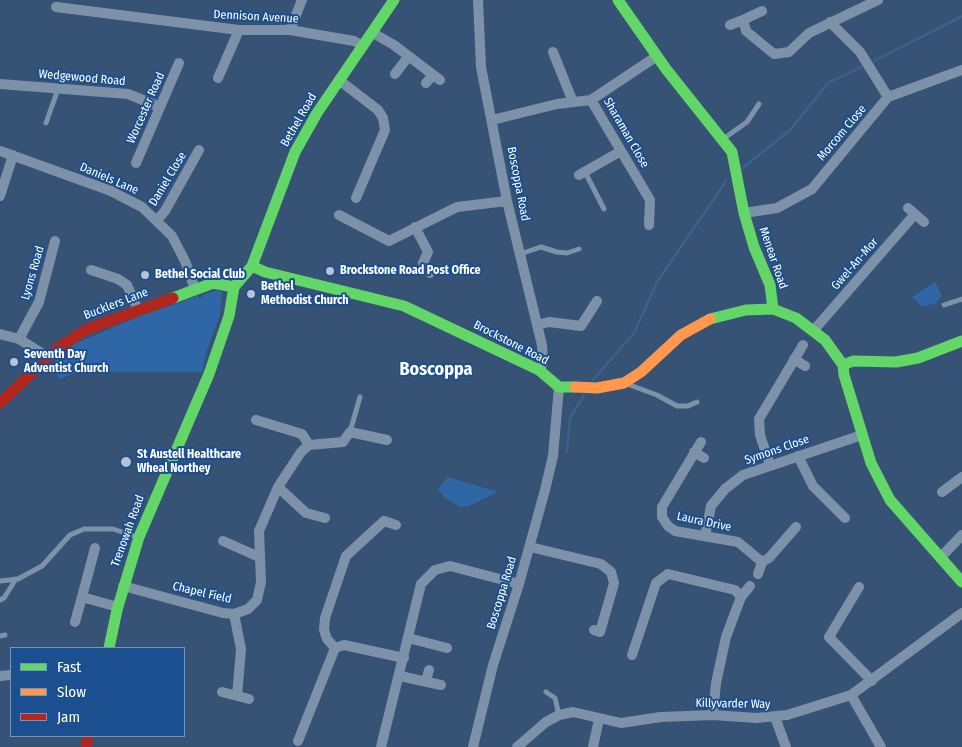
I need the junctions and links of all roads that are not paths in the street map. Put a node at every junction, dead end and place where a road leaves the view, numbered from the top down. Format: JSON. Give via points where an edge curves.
{"nodes":[{"id":1,"x":302,"y":0,"type":"edge"},
{"id":2,"x":394,"y":0,"type":"edge"},
{"id":3,"x":478,"y":0,"type":"edge"},
{"id":4,"x":618,"y":0,"type":"edge"},
{"id":5,"x":878,"y":0,"type":"edge"},
{"id":6,"x":859,"y":4,"type":"edge"},
{"id":7,"x":56,"y":7,"type":"dead end"},
{"id":8,"x":762,"y":11,"type":"dead end"},
{"id":9,"x":743,"y":20,"type":"junction"},
{"id":10,"x":830,"y":22,"type":"junction"},
{"id":11,"x":730,"y":25,"type":"dead end"},
{"id":12,"x":239,"y":30,"type":"junction"},
{"id":13,"x":290,"y":30,"type":"junction"},
{"id":14,"x":373,"y":33,"type":"junction"},
{"id":15,"x":364,"y":46,"type":"junction"},
{"id":16,"x":553,"y":52,"type":"dead end"},
{"id":17,"x":657,"y":56,"type":"junction"},
{"id":18,"x":408,"y":57,"type":"junction"},
{"id":19,"x":179,"y":63,"type":"dead end"},
{"id":20,"x":962,"y":70,"type":"edge"},
{"id":21,"x":395,"y":74,"type":"dead end"},
{"id":22,"x":218,"y":78,"type":"dead end"},
{"id":23,"x":433,"y":79,"type":"dead end"},
{"id":24,"x":340,"y":80,"type":"junction"},
{"id":25,"x":0,"y":84,"type":"edge"},
{"id":26,"x":58,"y":88,"type":"junction"},
{"id":27,"x":888,"y":98,"type":"junction"},
{"id":28,"x":591,"y":100,"type":"junction"},
{"id":29,"x":573,"y":102,"type":"junction"},
{"id":30,"x":760,"y":104,"type":"dead end"},
{"id":31,"x":160,"y":107,"type":"junction"},
{"id":32,"x":492,"y":120,"type":"junction"},
{"id":33,"x":46,"y":123,"type":"dead end"},
{"id":34,"x":722,"y":140,"type":"junction"},
{"id":35,"x":199,"y":150,"type":"dead end"},
{"id":36,"x":0,"y":151,"type":"edge"},
{"id":37,"x":621,"y":151,"type":"junction"},
{"id":38,"x":13,"y":155,"type":"junction"},
{"id":39,"x":136,"y":163,"type":"dead end"},
{"id":40,"x":582,"y":173,"type":"joint"},
{"id":41,"x":355,"y":193,"type":"dead end"},
{"id":42,"x":0,"y":196,"type":"edge"},
{"id":43,"x":507,"y":201,"type":"junction"},
{"id":44,"x":604,"y":208,"type":"dead end"},
{"id":45,"x":744,"y":212,"type":"junction"},
{"id":46,"x":339,"y":215,"type":"dead end"},
{"id":47,"x":157,"y":220,"type":"junction"},
{"id":48,"x":924,"y":222,"type":"dead end"},
{"id":49,"x":649,"y":225,"type":"dead end"},
{"id":50,"x":415,"y":227,"type":"junction"},
{"id":51,"x":55,"y":241,"type":"dead end"},
{"id":52,"x":579,"y":249,"type":"dead end"},
{"id":53,"x":520,"y":254,"type":"junction"},
{"id":54,"x":252,"y":266,"type":"junction"},
{"id":55,"x":91,"y":270,"type":"dead end"},
{"id":56,"x":430,"y":273,"type":"dead end"},
{"id":57,"x":234,"y":287,"type":"junction"},
{"id":58,"x":195,"y":289,"type":"junction"},
{"id":59,"x":962,"y":299,"type":"edge"},
{"id":60,"x":597,"y":301,"type":"dead end"},
{"id":61,"x":944,"y":305,"type":"dead end"},
{"id":62,"x":772,"y":308,"type":"junction"},
{"id":63,"x":138,"y":310,"type":"junction"},
{"id":64,"x":537,"y":325,"type":"junction"},
{"id":65,"x":814,"y":330,"type":"junction"},
{"id":66,"x":0,"y":334,"type":"edge"},
{"id":67,"x":19,"y":339,"type":"junction"},
{"id":68,"x":962,"y":342,"type":"edge"},
{"id":69,"x":803,"y":345,"type":"dead end"},
{"id":70,"x":48,"y":357,"type":"junction"},
{"id":71,"x":794,"y":359,"type":"junction"},
{"id":72,"x":843,"y":365,"type":"junction"},
{"id":73,"x":805,"y":366,"type":"dead end"},
{"id":74,"x":539,"y":370,"type":"junction"},
{"id":75,"x":624,"y":383,"type":"junction"},
{"id":76,"x":559,"y":387,"type":"junction"},
{"id":77,"x":360,"y":397,"type":"dead end"},
{"id":78,"x":697,"y":402,"type":"dead end"},
{"id":79,"x":0,"y":403,"type":"edge"},
{"id":80,"x":256,"y":420,"type":"dead end"},
{"id":81,"x":350,"y":432,"type":"junction"},
{"id":82,"x":862,"y":435,"type":"junction"},
{"id":83,"x":387,"y":440,"type":"dead end"},
{"id":84,"x":701,"y":442,"type":"dead end"},
{"id":85,"x":309,"y":445,"type":"junction"},
{"id":86,"x":694,"y":452,"type":"junction"},
{"id":87,"x":798,"y":456,"type":"junction"},
{"id":88,"x":704,"y":458,"type":"dead end"},
{"id":89,"x":770,"y":465,"type":"junction"},
{"id":90,"x":962,"y":477,"type":"edge"},
{"id":91,"x":278,"y":487,"type":"junction"},
{"id":92,"x":942,"y":492,"type":"dead end"},
{"id":93,"x":325,"y":518,"type":"dead end"},
{"id":94,"x":846,"y":518,"type":"dead end"},
{"id":95,"x":396,"y":525,"type":"dead end"},
{"id":96,"x":796,"y":527,"type":"dead end"},
{"id":97,"x":962,"y":535,"type":"edge"},
{"id":98,"x":705,"y":536,"type":"junction"},
{"id":99,"x":138,"y":537,"type":"junction"},
{"id":100,"x":223,"y":541,"type":"dead end"},
{"id":101,"x":530,"y":547,"type":"junction"},
{"id":102,"x":95,"y":548,"type":"dead end"},
{"id":103,"x":259,"y":557,"type":"junction"},
{"id":104,"x":940,"y":558,"type":"junction"},
{"id":105,"x":762,"y":562,"type":"junction"},
{"id":106,"x":758,"y":574,"type":"dead end"},
{"id":107,"x":16,"y":579,"type":"junction"},
{"id":108,"x":0,"y":581,"type":"edge"},
{"id":109,"x":962,"y":582,"type":"edge"},
{"id":110,"x":519,"y":584,"type":"junction"},
{"id":111,"x":123,"y":586,"type":"junction"},
{"id":112,"x":750,"y":586,"type":"dead end"},
{"id":113,"x":859,"y":587,"type":"dead end"},
{"id":114,"x":82,"y":597,"type":"junction"},
{"id":115,"x":741,"y":597,"type":"junction"},
{"id":116,"x":0,"y":600,"type":"edge"},
{"id":117,"x":118,"y":607,"type":"junction"},
{"id":118,"x":962,"y":613,"type":"edge"},
{"id":119,"x":234,"y":614,"type":"junction"},
{"id":120,"x":75,"y":622,"type":"dead end"},
{"id":121,"x":594,"y":630,"type":"dead end"},
{"id":122,"x":408,"y":638,"type":"junction"},
{"id":123,"x":109,"y":647,"type":"edge"},
{"id":124,"x":335,"y":648,"type":"junction"},
{"id":125,"x":447,"y":648,"type":"dead end"},
{"id":126,"x":637,"y":650,"type":"dead end"},
{"id":127,"x":404,"y":658,"type":"junction"},
{"id":128,"x":400,"y":676,"type":"junction"},
{"id":129,"x":872,"y":681,"type":"junction"},
{"id":130,"x":441,"y":685,"type":"dead end"},
{"id":131,"x":222,"y":692,"type":"dead end"},
{"id":132,"x":546,"y":692,"type":"dead end"},
{"id":133,"x":851,"y":695,"type":"junction"},
{"id":134,"x":237,"y":696,"type":"junction"},
{"id":135,"x":249,"y":699,"type":"dead end"},
{"id":136,"x":559,"y":715,"type":"junction"},
{"id":137,"x":713,"y":715,"type":"junction"},
{"id":138,"x":775,"y":717,"type":"junction"},
{"id":139,"x":599,"y":719,"type":"junction"},
{"id":140,"x":303,"y":736,"type":"dead end"},
{"id":141,"x":381,"y":747,"type":"edge"},
{"id":142,"x":472,"y":747,"type":"edge"},
{"id":143,"x":517,"y":747,"type":"edge"},
{"id":144,"x":593,"y":747,"type":"edge"},
{"id":145,"x":786,"y":747,"type":"edge"},
{"id":146,"x":881,"y":747,"type":"edge"}],
"edges":[{"from":1,"to":13,"type":"street"},
{"from":2,"to":14,"type":"street","name":"Bethel Road"},
{"from":3,"to":32,"type":"street","name":"Boscoppa Road","via":[[481,68]]},
{"from":4,"to":17,"type":"street","name":"Menear Road"},
{"from":5,"to":6,"type":"street"},
{"from":6,"to":10,"type":"street"},
{"from":7,"to":12,"type":"street","name":"Dennison Avenue"},
{"from":8,"to":9,"type":"street"},
{"from":9,"to":10,"type":"street","via":[[746,32],[774,54],[789,52],[809,33]]},
{"from":9,"to":11,"type":"street"},
{"from":10,"to":27,"type":"street","via":[[860,52]]},
{"from":12,"to":13,"type":"street","name":"Dennison Avenue"},
{"from":12,"to":22,"type":"street"},
{"from":13,"to":15,"type":"street","name":"Dennison Avenue","via":[[354,41]]},
{"from":14,"to":15,"type":"street","name":"Bethel Road"},
{"from":14,"to":18,"type":"street","via":[[394,44]]},
{"from":15,"to":24,"type":"street","name":"Bethel Road"},
{"from":16,"to":29,"type":"street"},
{"from":17,"to":28,"type":"street","name":"Sharaman Close"},
{"from":17,"to":34,"type":"street","name":"Menear Road"},
{"from":18,"to":21,"type":"street"},
{"from":18,"to":23,"type":"street"},
{"from":19,"to":31,"type":"street","name":"Worcester Road"},
{"from":20,"to":27,"type":"street","name":"Morcom Close"},
{"from":24,"to":41,"type":"street","via":[[378,110],[385,130]]},
{"from":24,"to":54,"type":"street","name":"Bethel Road","via":[[295,152]]},
{"from":25,"to":26,"type":"street","name":"Wedgewood Road"},
{"from":26,"to":31,"type":"street","name":"Wedgewood Road","via":[[128,94]]},
{"from":26,"to":33,"type":"lane"},
{"from":27,"to":45,"type":"street","name":"Morcom Close","via":[[812,189],[777,208]]},
{"from":28,"to":29,"type":"street"},
{"from":28,"to":37,"type":"street","name":"Sharaman Close"},
{"from":29,"to":32,"type":"street"},
{"from":30,"to":34,"type":"lane","via":[[747,122]]},
{"from":31,"to":39,"type":"street","name":"Worcester Road"},
{"from":32,"to":43,"type":"street","name":"Boscoppa Road"},
{"from":34,"to":45,"type":"street","name":"Menear Road","via":[[732,152]]},
{"from":35,"to":47,"type":"street","name":"Daniel Close"},
{"from":36,"to":38,"type":"street","name":"Daniels Lane"},
{"from":37,"to":40,"type":"street"},
{"from":37,"to":49,"type":"street","name":"Sharaman Close","via":[[650,200]]},
{"from":38,"to":42,"type":"street"},
{"from":38,"to":47,"type":"street","name":"Daniels Lane","via":[[111,191],[142,207]]},
{"from":40,"to":44,"type":"lane"},
{"from":43,"to":50,"type":"street","via":[[457,207]]},
{"from":43,"to":53,"type":"street","name":"Boscoppa Road"},
{"from":45,"to":62,"type":"street","name":"Menear Road","via":[[770,285]]},
{"from":46,"to":50,"type":"street","via":[[389,240]]},
{"from":47,"to":58,"type":"street","name":"Daniels Lane","via":[[179,249]]},
{"from":48,"to":65,"type":"street","name":"Gwel-An-Mor","via":[[912,211]]},
{"from":50,"to":56,"type":"street","via":[[428,252],[423,263]]},
{"from":51,"to":67,"type":"street","name":"Lyons Road","via":[[39,302]]},
{"from":52,"to":53,"type":"lane","via":[[567,253],[542,247]]},
{"from":53,"to":64,"type":"street","name":"Boscoppa Road"},
{"from":54,"to":57,"type":"street","name":"Bethel Road"},
{"from":54,"to":74,"type":"street","name":"Brockstone Road","via":[[404,306]]},
{"from":55,"to":63,"type":"street","via":[[127,285]]},
{"from":57,"to":58,"type":"street","name":"Bucklers Lane","via":[[214,283]]},
{"from":57,"to":99,"type":"street","name":"Trenowah Road","via":[[229,316],[209,374]]},
{"from":58,"to":63,"type":"street","name":"Bucklers Lane"},
{"from":59,"to":61,"type":"lane"},
{"from":60,"to":64,"type":"street","via":[[581,326],[548,322]]},
{"from":62,"to":65,"type":"street","name":"Menear Road"},
{"from":62,"to":75,"type":"street","via":[[746,310],[698,324]]},
{"from":63,"to":70,"type":"street","name":"Bucklers Lane","via":[[87,329]]},
{"from":64,"to":74,"type":"street","name":"Boscoppa Road","via":[[544,356]]},
{"from":65,"to":72,"type":"street","name":"Menear Road"},
{"from":66,"to":67,"type":"street"},
{"from":67,"to":70,"type":"street"},
{"from":68,"to":72,"type":"street","via":[[904,361],[853,361]]},
{"from":69,"to":71,"type":"street"},
{"from":70,"to":79,"type":"street","name":"Bucklers Lane"},
{"from":71,"to":73,"type":"street"},
{"from":71,"to":89,"type":"street","via":[[758,419]]},
{"from":72,"to":82,"type":"street","name":"Menear Road"},
{"from":74,"to":76,"type":"street","name":"Brockstone Road"},
{"from":75,"to":76,"type":"street","via":[[597,388]]},
{"from":75,"to":78,"type":"lane","via":[[677,406]]},
{"from":76,"to":101,"type":"street","name":"Boscoppa Road","via":[[553,456]]},
{"from":77,"to":81,"type":"lane"},
{"from":80,"to":85,"type":"street","via":[[302,434]]},
{"from":81,"to":83,"type":"street"},
{"from":81,"to":85,"type":"street","via":[[343,442]]},
{"from":82,"to":87,"type":"street","name":"Symons Close"},
{"from":82,"to":104,"type":"street","name":"Menear Road","via":[[890,500]]},
{"from":84,"to":86,"type":"street","name":"Laura Drive"},
{"from":85,"to":91,"type":"street","name":"Chapel Field"},
{"from":86,"to":88,"type":"street"},
{"from":86,"to":98,"type":"street","name":"Laura Drive","via":[[662,507],[662,517],[675,531]]},
{"from":87,"to":89,"type":"street","name":"Symons Close"},
{"from":87,"to":94,"type":"street","via":[[813,486]]},
{"from":89,"to":98,"type":"street","name":"Symons Close","via":[[743,475],[725,489],[711,506]]},
{"from":90,"to":92,"type":"street"},
{"from":91,"to":93,"type":"street","via":[[306,513]]},
{"from":91,"to":103,"type":"street","name":"Chapel Field","via":[[258,531]]},
{"from":95,"to":124,"type":"street","via":[[384,522],[346,556],[325,618],[327,639]]},
{"from":96,"to":105,"type":"street"},
{"from":97,"to":104,"type":"street"},
{"from":98,"to":105,"type":"street","name":"Laura Drive","via":[[738,542]]},
{"from":99,"to":107,"type":"lane","via":[[113,529],[84,529],[70,535],[42,566]]},
{"from":99,"to":111,"type":"street","name":"Trenowah Road"},
{"from":100,"to":103,"type":"street"},
{"from":101,"to":110,"type":"street","name":"Boscoppa Road"},
{"from":101,"to":121,"type":"street","via":[[601,564],[611,572],[614,583],[600,632]]},
{"from":102,"to":114,"type":"street"},
{"from":103,"to":119,"type":"street","name":"Chapel Field","via":[[261,582],[257,600],[248,609]]},
{"from":104,"to":109,"type":"street","name":"Menear Road"},
{"from":105,"to":106,"type":"street"},
{"from":107,"to":108,"type":"lane"},
{"from":107,"to":116,"type":"lane"},
{"from":110,"to":122,"type":"street","via":[[450,566],[435,570],[421,584]]},
{"from":110,"to":142,"type":"street","name":"Boscoppa Road","via":[[492,665]]},
{"from":111,"to":117,"type":"street","name":"Trenowah Road"},
{"from":111,"to":119,"type":"street","name":"Chapel Field"},
{"from":112,"to":115,"type":"street"},
{"from":113,"to":129,"type":"street","via":[[829,637]]},
{"from":114,"to":117,"type":"street"},
{"from":114,"to":120,"type":"street"},
{"from":115,"to":126,"type":"street","via":[[736,590],[668,574],[656,583]]},
{"from":115,"to":137,"type":"street","via":[[726,637]]},
{"from":117,"to":123,"type":"street","name":"Trenowah Road"},
{"from":118,"to":129,"type":"street","name":"Killyvarder Way"},
{"from":119,"to":134,"type":"street","via":[[241,649]]},
{"from":122,"to":125,"type":"street","via":[[433,649]]},
{"from":122,"to":127,"type":"street"},
{"from":124,"to":127,"type":"street","via":[[344,645]]},
{"from":124,"to":140,"type":"street"},
{"from":127,"to":128,"type":"street"},
{"from":128,"to":130,"type":"street","via":[[427,676]]},
{"from":128,"to":141,"type":"street"},
{"from":129,"to":133,"type":"street","name":"Killyvarder Way"},
{"from":131,"to":134,"type":"street"},
{"from":132,"to":136,"type":"lane","via":[[555,698]]},
{"from":133,"to":138,"type":"street","name":"Killyvarder Way"},
{"from":133,"to":146,"type":"street"},
{"from":134,"to":135,"type":"street"},
{"from":136,"to":139,"type":"street","name":"Killyvarder Way","via":[[574,712]]},
{"from":136,"to":143,"type":"street"},
{"from":137,"to":138,"type":"street","name":"Killyvarder Way"},
{"from":137,"to":139,"type":"street","name":"Killyvarder Way","via":[[661,717],[621,723]]},
{"from":138,"to":145,"type":"street"},
{"from":139,"to":144,"type":"street"}]}
